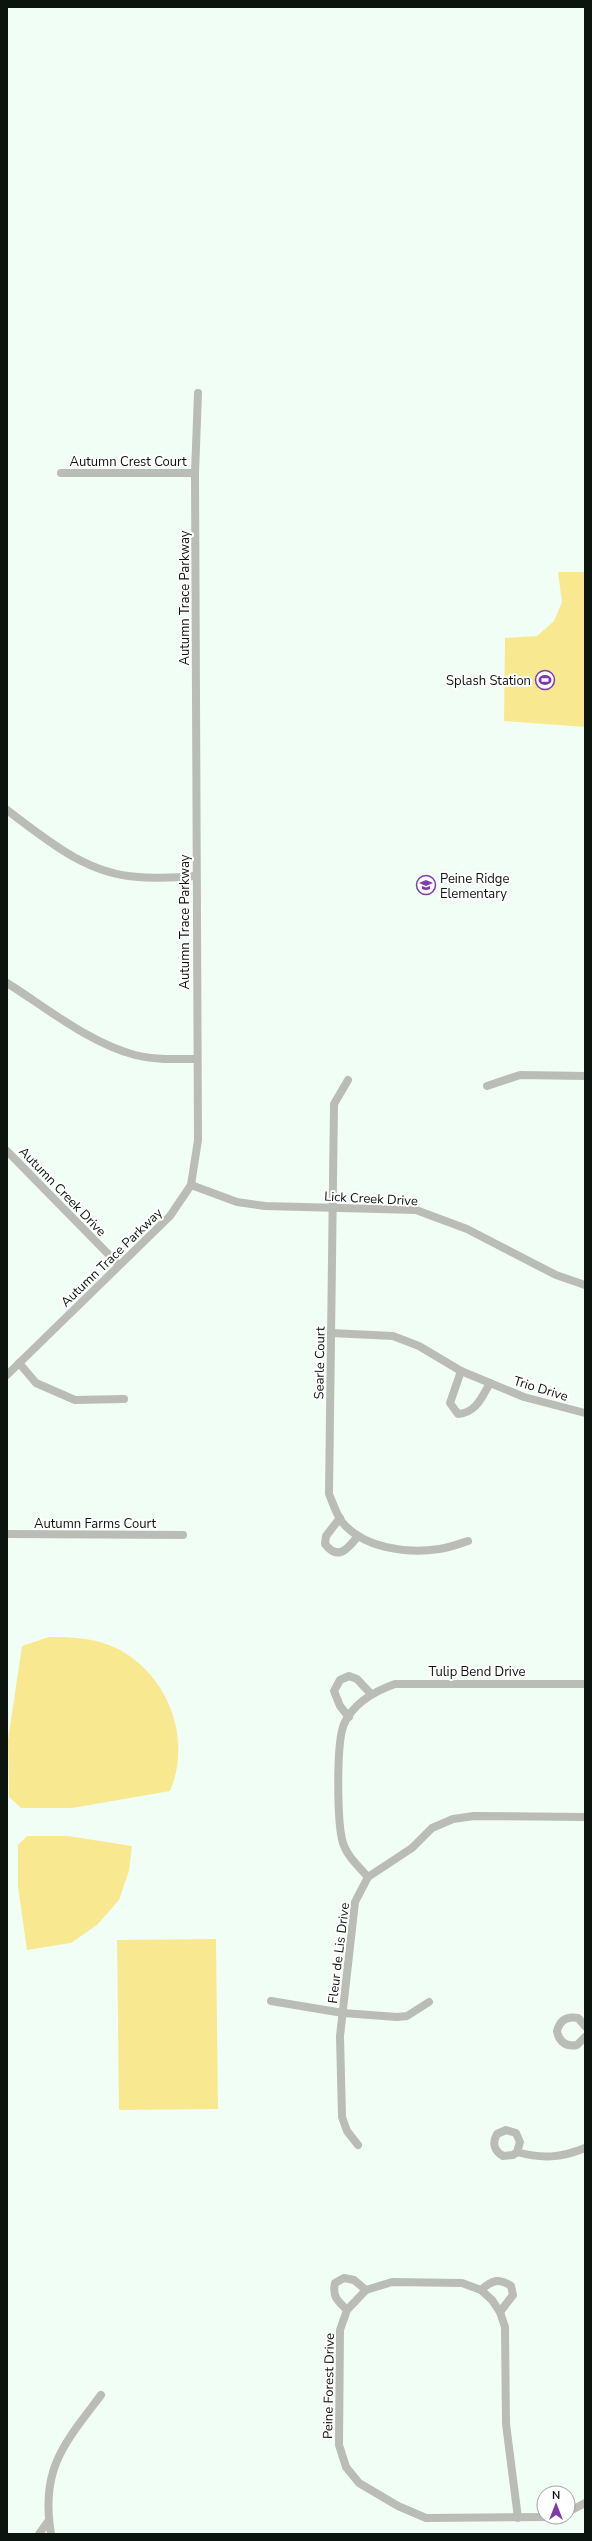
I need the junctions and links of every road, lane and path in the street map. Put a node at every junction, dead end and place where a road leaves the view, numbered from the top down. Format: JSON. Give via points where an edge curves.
{"nodes":[{"id":1,"x":198,"y":393,"type":"dead end"},
{"id":2,"x":61,"y":473,"type":"dead end"},
{"id":3,"x":195,"y":473,"type":"junction"},
{"id":4,"x":7,"y":810,"type":"edge"},
{"id":5,"x":196,"y":876,"type":"junction"},
{"id":6,"x":7,"y":983,"type":"edge"},
{"id":7,"x":196,"y":1059,"type":"junction"},
{"id":8,"x":585,"y":1076,"type":"edge"},
{"id":9,"x":348,"y":1080,"type":"dead end"},
{"id":10,"x":487,"y":1086,"type":"dead end"},
{"id":11,"x":7,"y":1150,"type":"edge"},
{"id":12,"x":191,"y":1185,"type":"junction"},
{"id":13,"x":331,"y":1207,"type":"junction"},
{"id":14,"x":119,"y":1265,"type":"junction"},
{"id":15,"x":585,"y":1285,"type":"edge"},
{"id":16,"x":331,"y":1333,"type":"junction"},
{"id":17,"x":19,"y":1363,"type":"junction"},
{"id":18,"x":461,"y":1371,"type":"junction"},
{"id":19,"x":7,"y":1375,"type":"edge"},
{"id":20,"x":490,"y":1383,"type":"junction"},
{"id":21,"x":124,"y":1399,"type":"dead end"},
{"id":22,"x":585,"y":1413,"type":"edge"},
{"id":23,"x":340,"y":1518,"type":"junction"},
{"id":24,"x":7,"y":1534,"type":"edge"},
{"id":25,"x":183,"y":1535,"type":"dead end"},
{"id":26,"x":358,"y":1536,"type":"junction"},
{"id":27,"x":468,"y":1541,"type":"dead end"},
{"id":28,"x":585,"y":1684,"type":"edge"},
{"id":29,"x":371,"y":1694,"type":"junction"},
{"id":30,"x":349,"y":1717,"type":"junction"},
{"id":31,"x":585,"y":1817,"type":"edge"},
{"id":32,"x":368,"y":1877,"type":"junction"},
{"id":33,"x":271,"y":2001,"type":"dead end"},
{"id":34,"x":429,"y":2002,"type":"dead end"},
{"id":35,"x":343,"y":2013,"type":"junction"},
{"id":36,"x":585,"y":2026,"type":"edge"},
{"id":37,"x":584,"y":2041,"type":"edge"},
{"id":38,"x":358,"y":2145,"type":"dead end"},
{"id":39,"x":585,"y":2148,"type":"edge"},
{"id":40,"x":517,"y":2152,"type":"dead end"},
{"id":41,"x":366,"y":2290,"type":"junction"},
{"id":42,"x":481,"y":2290,"type":"junction"},
{"id":43,"x":347,"y":2310,"type":"junction"},
{"id":44,"x":500,"y":2312,"type":"junction"},
{"id":45,"x":101,"y":2395,"type":"dead end"},
{"id":46,"x":585,"y":2503,"type":"edge"},
{"id":47,"x":576,"y":2508,"type":"edge"},
{"id":48,"x":536,"y":2517,"type":"edge"},
{"id":49,"x":518,"y":2518,"type":"junction"},
{"id":50,"x":48,"y":2520,"type":"junction"},
{"id":51,"x":39,"y":2534,"type":"edge"},
{"id":52,"x":51,"y":2534,"type":"edge"}],
"edges":[{"from":1,"to":3,"type":"street","name":"Autumn Trace Parkway"},
{"from":2,"to":3,"type":"street","name":"Autumn Crest Court"},
{"from":3,"to":5,"type":"street","name":"Autumn Trace Parkway"},
{"from":4,"to":5,"type":"street","via":[[69,856],[106,871],[138,877]]},
{"from":5,"to":7,"type":"street","name":"Autumn Trace Parkway"},
{"from":6,"to":7,"type":"street","via":[[81,1030],[134,1055],[156,1059]]},
{"from":7,"to":12,"type":"street","name":"Autumn Trace Parkway","via":[[198,1140]]},
{"from":8,"to":10,"type":"street","via":[[520,1075]]},
{"from":9,"to":13,"type":"street","name":"Searle Court","via":[[334,1104]]},
{"from":11,"to":14,"type":"street","name":"Autumn Creek Drive"},
{"from":12,"to":13,"type":"street","name":"Lick Creek Drive","via":[[237,1202],[265,1206]]},
{"from":12,"to":14,"type":"street","name":"Autumn Trace Parkway","via":[[170,1216]]},
{"from":13,"to":15,"type":"street","name":"Lick Creek Drive","via":[[416,1210],[467,1229],[556,1275]]},
{"from":13,"to":16,"type":"street","name":"Searle Court"},
{"from":14,"to":17,"type":"street","name":"Autumn Trace Parkway"},
{"from":16,"to":18,"type":"street","name":"Trio Drive","via":[[393,1336],[419,1346]]},
{"from":16,"to":23,"type":"street","name":"Searle Court","via":[[329,1494]]},
{"from":17,"to":19,"type":"street","name":"Autumn Trace Parkway"},
{"from":17,"to":21,"type":"street","via":[[36,1383],[75,1400]]},
{"from":18,"to":20,"type":"street","name":"Trio Drive"},
{"from":18,"to":20,"type":"street","via":[[450,1403],[458,1414],[466,1414],[479,1403]]},
{"from":20,"to":22,"type":"street","name":"Trio Drive","via":[[524,1397]]},
{"from":23,"to":26,"type":"street","name":"Searle Court"},
{"from":23,"to":26,"type":"street","via":[[326,1536],[325,1544],[329,1550],[337,1554],[344,1552]]},
{"from":24,"to":25,"type":"street","name":"Autumn Farms Court"},
{"from":26,"to":27,"type":"street","name":"Searle Court","via":[[387,1548],[438,1550]]},
{"from":28,"to":29,"type":"street","name":"Tulip Bend Drive","via":[[408,1683],[395,1684]]},
{"from":29,"to":30,"type":"street","name":"Tulip Bend Drive"},
{"from":29,"to":30,"type":"street","via":[[357,1679],[349,1676],[340,1680],[334,1691],[340,1706]]},
{"from":30,"to":32,"type":"street","name":"Tulip Bend Drive","via":[[344,1724],[340,1743],[340,1821],[344,1843],[355,1864]]},
{"from":31,"to":32,"type":"street","name":"Fleur de Lis Drive","via":[[453,1818],[432,1828],[412,1848]]},
{"from":32,"to":35,"type":"street","name":"Fleur de Lis Drive","via":[[355,1902]]},
{"from":33,"to":35,"type":"street"},
{"from":34,"to":35,"type":"street","via":[[407,2016]]},
{"from":35,"to":38,"type":"street","name":"Fleur de Lis Drive","via":[[340,2036],[342,2117],[347,2131]]},
{"from":36,"to":37,"type":"street","via":[[578,2018],[567,2018],[562,2021],[557,2031],[561,2041],[566,2045],[577,2045]]},
{"from":39,"to":40,"type":"street","via":[[557,2157],[537,2158]]},
{"from":41,"to":42,"type":"street","name":"Peine Forest Drive","via":[[392,2282],[462,2283]]},
{"from":41,"to":43,"type":"street","name":"Peine Forest Drive"},
{"from":41,"to":43,"type":"street","via":[[354,2280],[344,2278],[335,2283],[333,2292],[336,2299]]},
{"from":42,"to":44,"type":"street","name":"Peine Forest Drive"},
{"from":42,"to":44,"type":"street","via":[[492,2281],[504,2281],[511,2286],[513,2295]]},
{"from":43,"to":49,"type":"street","name":"Peine Forest Drive","via":[[340,2330],[339,2446],[346,2467],[360,2483],[398,2506],[426,2518]]},
{"from":44,"to":49,"type":"street","name":"Peine Forest Drive","via":[[505,2327],[506,2424]]},
{"from":45,"to":50,"type":"street","via":[[63,2446],[54,2464],[49,2487]]},
{"from":46,"to":47,"type":"street"},
{"from":48,"to":49,"type":"street","name":"Peine Forest Drive"},
{"from":50,"to":51,"type":"street"},
{"from":50,"to":52,"type":"street"}]}
